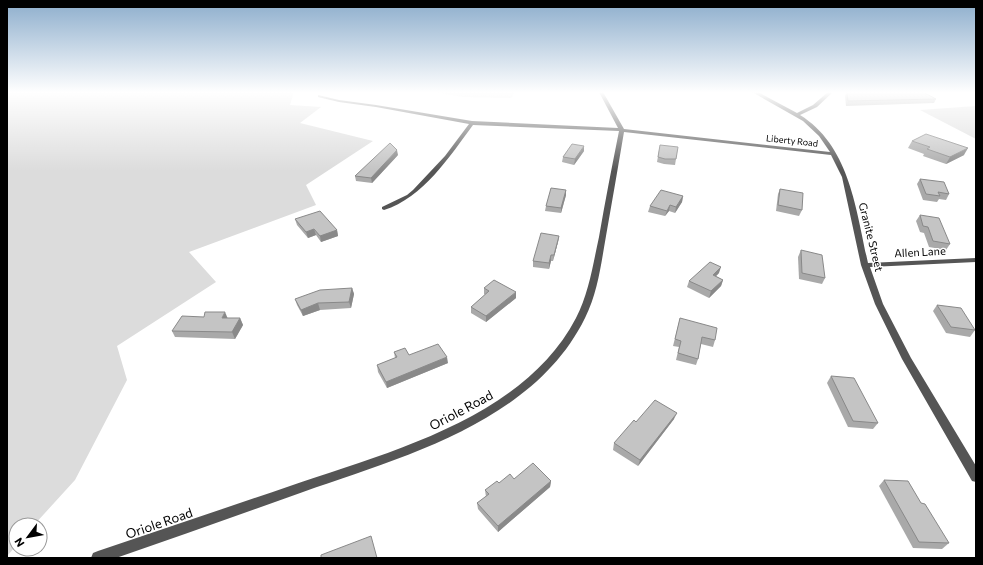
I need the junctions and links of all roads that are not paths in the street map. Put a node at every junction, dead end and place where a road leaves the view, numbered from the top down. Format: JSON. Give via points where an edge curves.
{"nodes":[{"id":1,"x":442,"y":118,"type":"edge"},
{"id":2,"x":616,"y":118,"type":"edge"},
{"id":3,"x":800,"y":118,"type":"edge"},
{"id":4,"x":472,"y":124,"type":"junction"},
{"id":5,"x":622,"y":130,"type":"junction"},
{"id":6,"x":834,"y":154,"type":"junction"},
{"id":7,"x":384,"y":208,"type":"dead end"},
{"id":8,"x":976,"y":260,"type":"edge"},
{"id":9,"x":865,"y":265,"type":"junction"},
{"id":10,"x":976,"y":477,"type":"edge"},
{"id":11,"x":98,"y":558,"type":"edge"}],
"edges":[{"from":1,"to":4,"type":"street","name":"Liberty Road"},
{"from":2,"to":5,"type":"street"},
{"from":3,"to":6,"type":"street","name":"Granite Street","via":[[821,135]]},
{"from":4,"to":5,"type":"street","name":"Liberty Road"},
{"from":4,"to":7,"type":"street","via":[[447,157],[415,191]]},
{"from":5,"to":6,"type":"street","name":"Liberty Road"},
{"from":5,"to":11,"type":"street","name":"Oriole Road","via":[[587,306],[563,348],[526,385],[472,421],[408,450]]},
{"from":6,"to":9,"type":"street","name":"Granite Street","via":[[845,177]]},
{"from":8,"to":9,"type":"street","name":"Allen Lane"},
{"from":9,"to":10,"type":"street","name":"Granite Street","via":[[879,304],[907,359]]}]}
